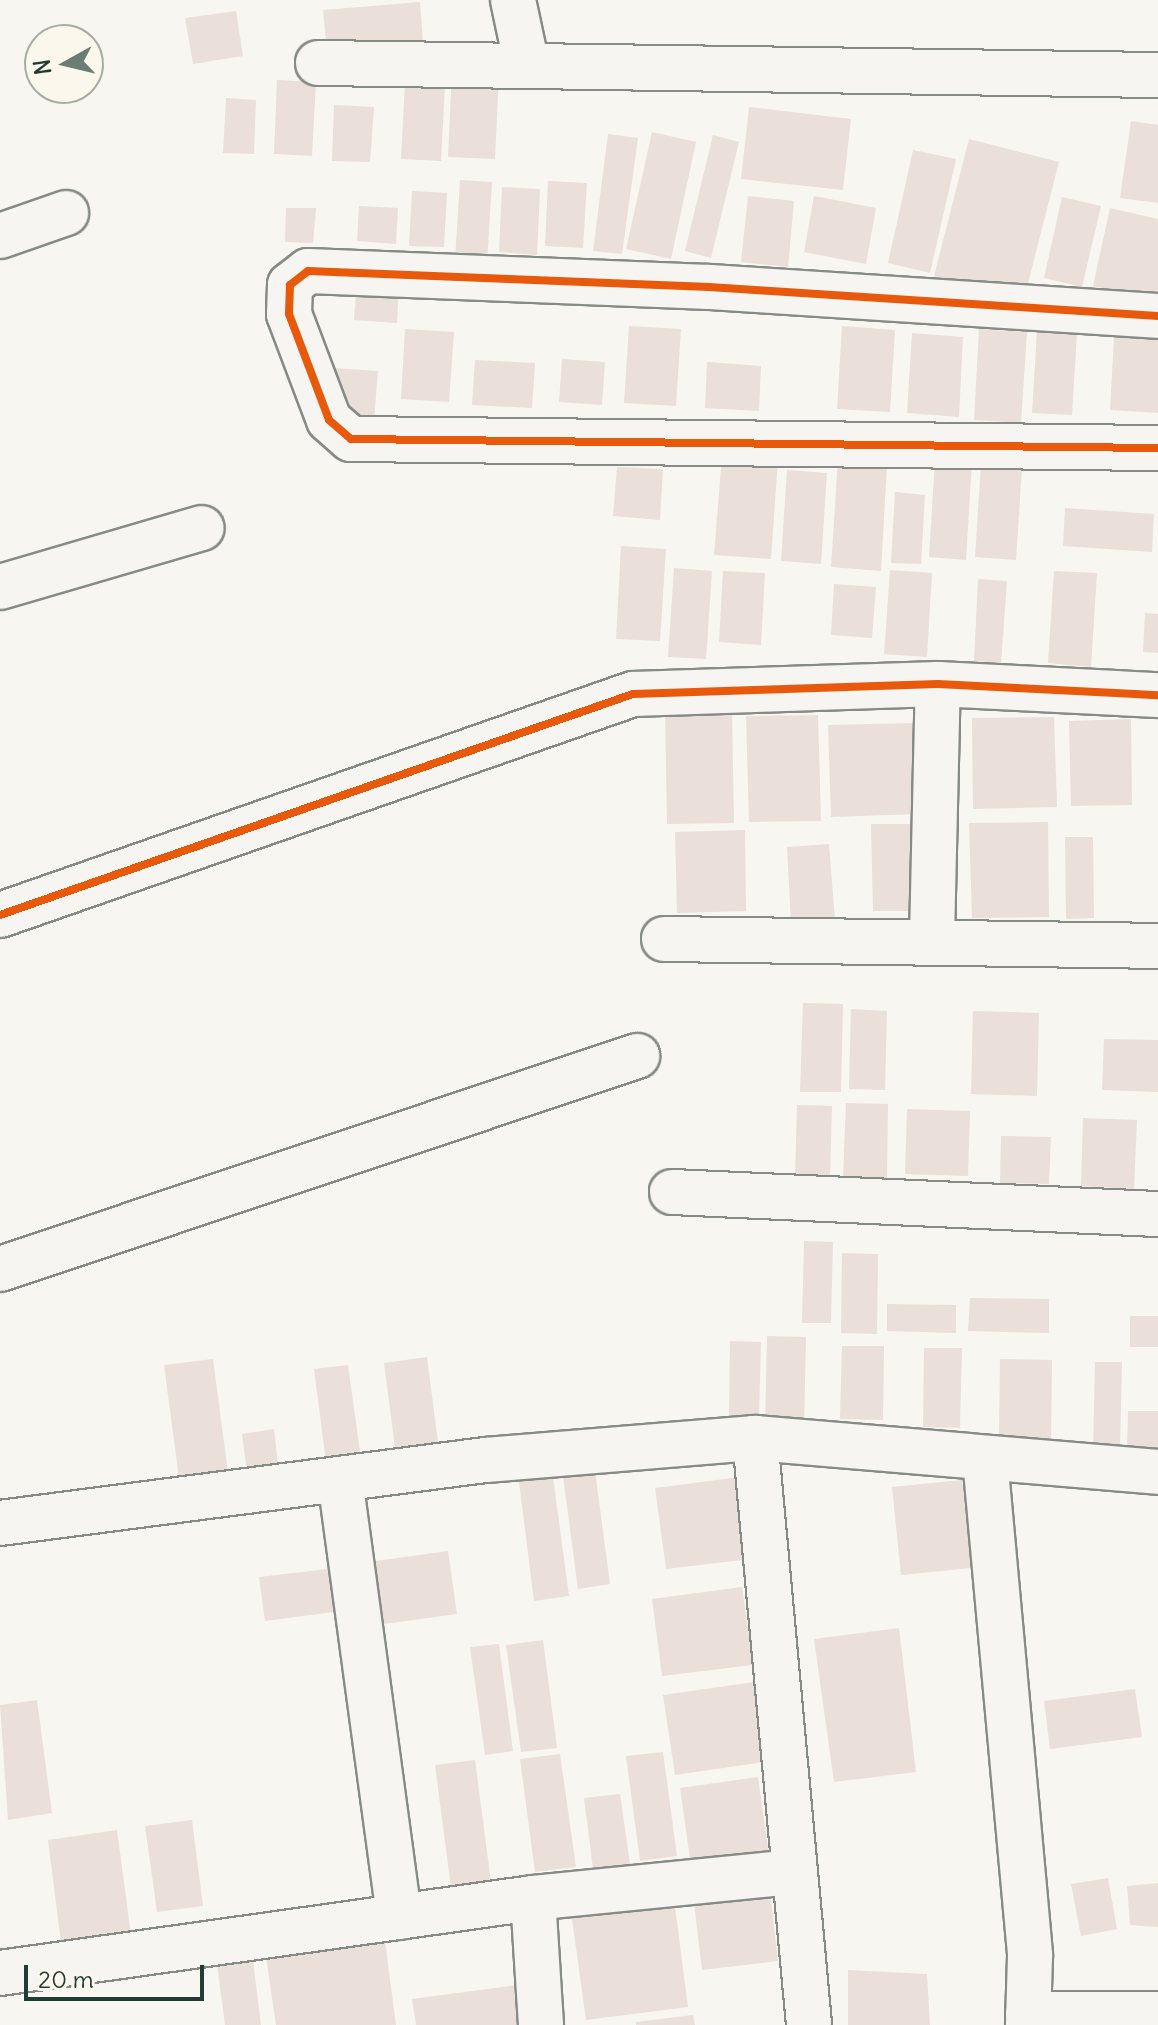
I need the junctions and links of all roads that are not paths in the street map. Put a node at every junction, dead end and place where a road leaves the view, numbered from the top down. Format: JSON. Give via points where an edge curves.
{"nodes":[{"id":1,"x":513,"y":0,"type":"edge"},
{"id":2,"x":526,"y":61,"type":"junction"},
{"id":3,"x":318,"y":63,"type":"dead end"},
{"id":4,"x":1158,"y":75,"type":"edge"},
{"id":5,"x":66,"y":213,"type":"dead end"},
{"id":6,"x":0,"y":236,"type":"edge"},
{"id":7,"x":1158,"y":316,"type":"edge"},
{"id":8,"x":1158,"y":448,"type":"edge"},
{"id":9,"x":202,"y":528,"type":"dead end"},
{"id":10,"x":0,"y":587,"type":"edge"},
{"id":11,"x":938,"y":684,"type":"junction"},
{"id":12,"x":1158,"y":695,"type":"edge"},
{"id":13,"x":0,"y":915,"type":"edge"},
{"id":14,"x":664,"y":939,"type":"dead end"},
{"id":15,"x":932,"y":939,"type":"junction"},
{"id":16,"x":1158,"y":946,"type":"edge"},
{"id":17,"x":637,"y":1056,"type":"dead end"},
{"id":18,"x":672,"y":1192,"type":"dead end"},
{"id":19,"x":1158,"y":1214,"type":"edge"},
{"id":20,"x":0,"y":1269,"type":"edge"},
{"id":21,"x":755,"y":1438,"type":"junction"},
{"id":22,"x":985,"y":1459,"type":"junction"},
{"id":23,"x":1158,"y":1472,"type":"edge"},
{"id":24,"x":340,"y":1479,"type":"junction"},
{"id":25,"x":0,"y":1523,"type":"edge"},
{"id":26,"x":795,"y":1872,"type":"junction"},
{"id":27,"x":533,"y":1898,"type":"junction"},
{"id":28,"x":399,"y":1917,"type":"junction"},
{"id":29,"x":0,"y":1973,"type":"edge"},
{"id":30,"x":1158,"y":2014,"type":"edge"},
{"id":31,"x":1028,"y":2020,"type":"edge"},
{"id":32,"x":541,"y":2025,"type":"edge"},
{"id":33,"x":809,"y":2025,"type":"edge"}],
"edges":[{"from":1,"to":2,"type":"street"},
{"from":2,"to":3,"type":"street"},
{"from":2,"to":4,"type":"street"},
{"from":5,"to":6,"type":"street"},
{"from":7,"to":8,"type":"street","via":[[709,287],[308,271],[290,285],[289,314],[329,420],[351,439]]},
{"from":9,"to":10,"type":"street"},
{"from":11,"to":12,"type":"street"},
{"from":11,"to":13,"type":"street","via":[[633,694]]},
{"from":11,"to":15,"type":"street"},
{"from":14,"to":15,"type":"street"},
{"from":15,"to":16,"type":"street"},
{"from":17,"to":20,"type":"street"},
{"from":18,"to":19,"type":"street"},
{"from":21,"to":22,"type":"street"},
{"from":21,"to":24,"type":"street"},
{"from":21,"to":26,"type":"street"},
{"from":22,"to":23,"type":"street"},
{"from":22,"to":31,"type":"street","via":[[1030,1956]]},
{"from":24,"to":25,"type":"street"},
{"from":24,"to":28,"type":"street"},
{"from":26,"to":27,"type":"street"},
{"from":26,"to":33,"type":"street"},
{"from":27,"to":28,"type":"street"},
{"from":27,"to":32,"type":"street"},
{"from":28,"to":29,"type":"street"},
{"from":30,"to":31,"type":"street"}]}
